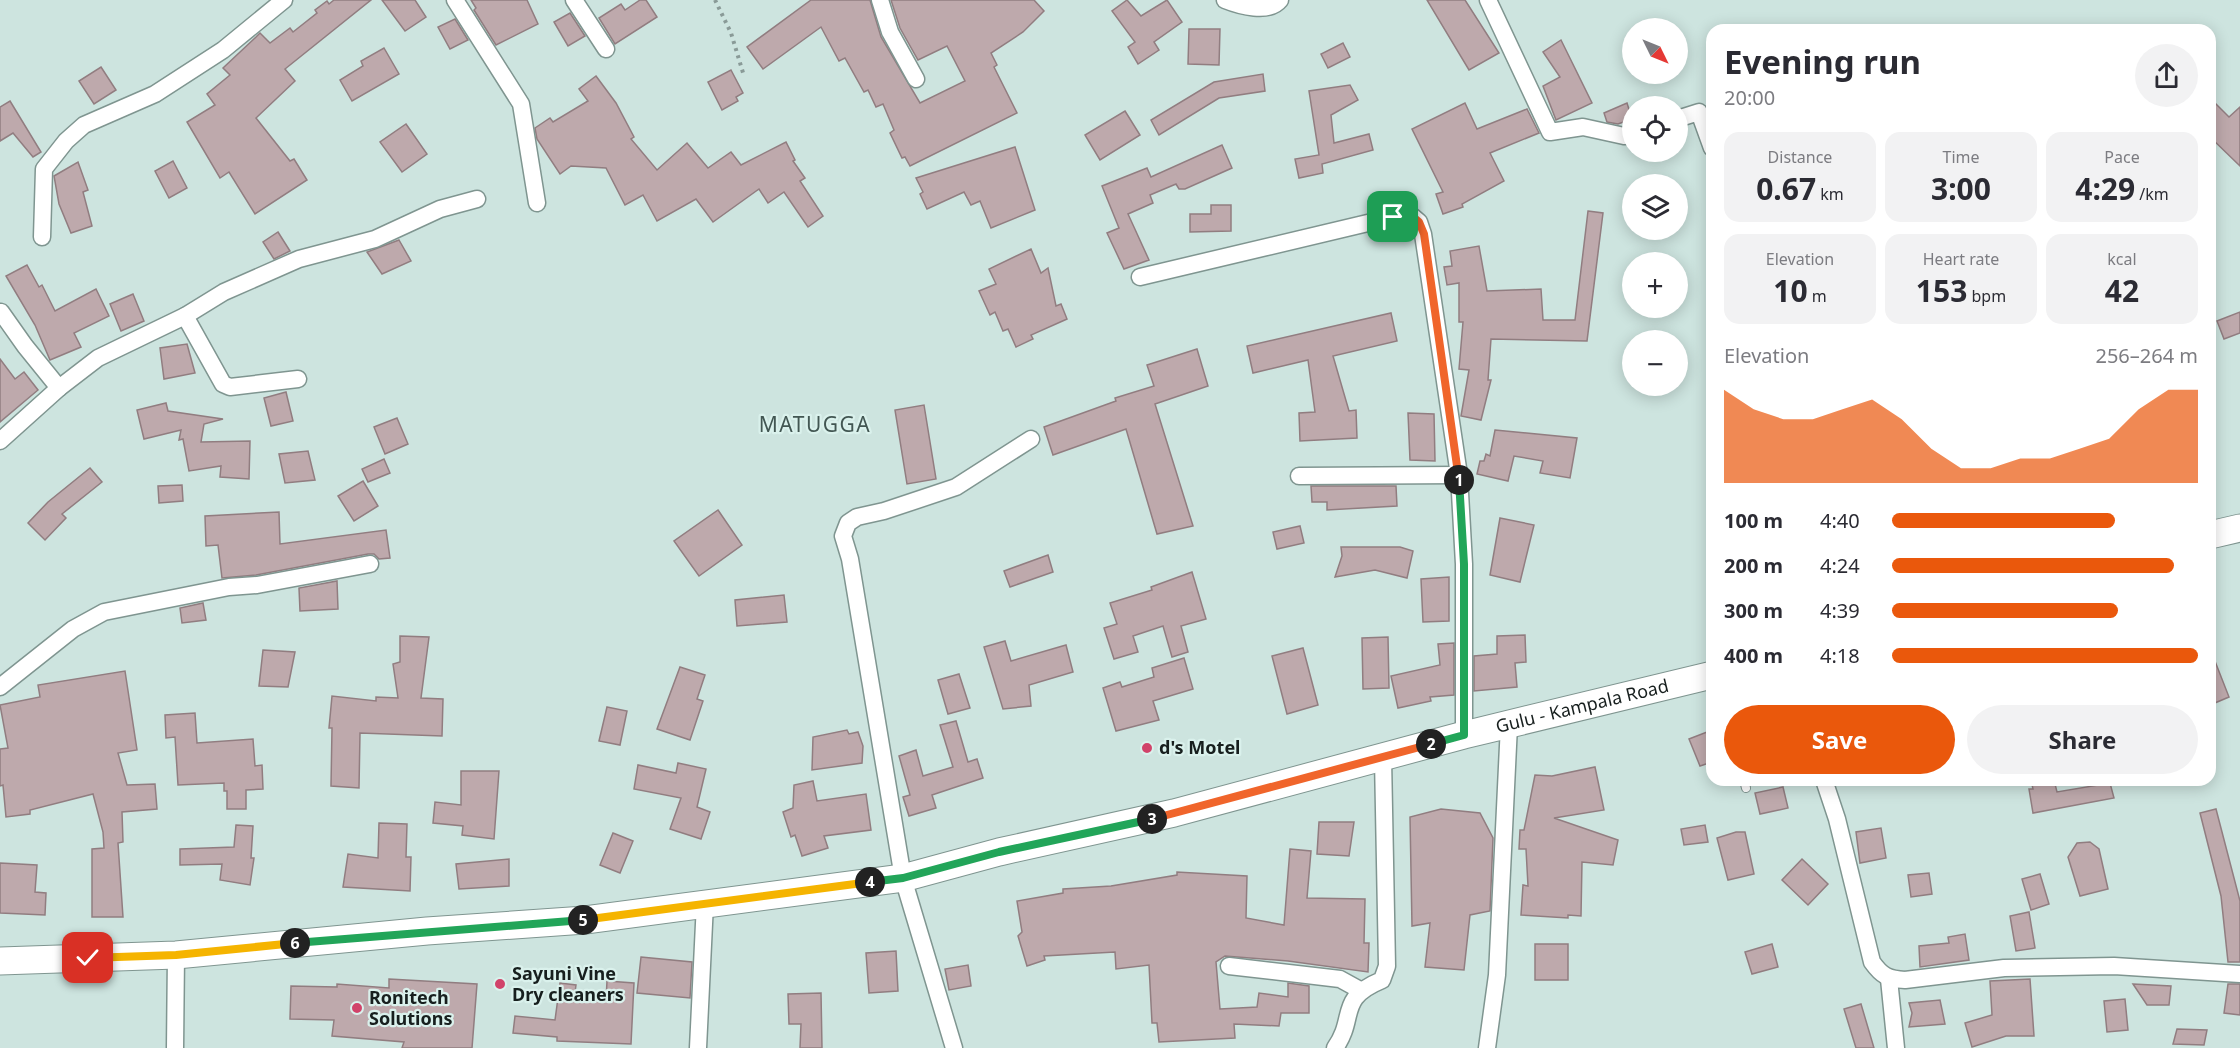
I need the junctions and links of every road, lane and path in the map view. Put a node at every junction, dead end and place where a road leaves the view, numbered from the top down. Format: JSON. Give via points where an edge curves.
{"nodes":[{"id":1,"x":284,"y":0,"type":"edge"},
{"id":2,"x":455,"y":0,"type":"edge"},
{"id":3,"x":574,"y":0,"type":"edge"},
{"id":4,"x":715,"y":0,"type":"edge"},
{"id":5,"x":880,"y":0,"type":"edge"},
{"id":6,"x":1225,"y":0,"type":"edge"},
{"id":7,"x":1280,"y":0,"type":"edge"},
{"id":8,"x":1488,"y":0,"type":"edge"},
{"id":9,"x":606,"y":49,"type":"dead end"},
{"id":10,"x":744,"y":76,"type":"dead end"},
{"id":11,"x":916,"y":80,"type":"dead end"},
{"id":12,"x":1688,"y":116,"type":"edge"},
{"id":13,"x":1706,"y":131,"type":"edge"},
{"id":14,"x":1622,"y":136,"type":"edge"},
{"id":15,"x":477,"y":199,"type":"dead end"},
{"id":16,"x":537,"y":203,"type":"dead end"},
{"id":17,"x":42,"y":237,"type":"dead end"},
{"id":18,"x":1140,"y":277,"type":"dead end"},
{"id":19,"x":1,"y":312,"type":"edge"},
{"id":20,"x":184,"y":316,"type":"junction"},
{"id":21,"x":298,"y":379,"type":"dead end"},
{"id":22,"x":59,"y":388,"type":"junction"},
{"id":23,"x":1031,"y":439,"type":"dead end"},
{"id":24,"x":0,"y":441,"type":"edge"},
{"id":25,"x":1459,"y":475,"type":"junction"},
{"id":26,"x":1299,"y":476,"type":"dead end"},
{"id":27,"x":2240,"y":528,"type":"edge"},
{"id":28,"x":2216,"y":534,"type":"edge"},
{"id":29,"x":370,"y":564,"type":"dead end"},
{"id":30,"x":1706,"y":679,"type":"edge"},
{"id":31,"x":0,"y":687,"type":"edge"},
{"id":32,"x":1509,"y":725,"type":"junction"},
{"id":33,"x":1464,"y":735,"type":"junction"},
{"id":34,"x":1383,"y":758,"type":"junction"},
{"id":35,"x":1826,"y":786,"type":"edge"},
{"id":36,"x":903,"y":878,"type":"junction"},
{"id":37,"x":705,"y":903,"type":"junction"},
{"id":38,"x":176,"y":955,"type":"junction"},
{"id":39,"x":0,"y":961,"type":"edge"},
{"id":40,"x":1229,"y":966,"type":"dead end"},
{"id":41,"x":2240,"y":974,"type":"edge"},
{"id":42,"x":1889,"y":979,"type":"junction"},
{"id":43,"x":1360,"y":990,"type":"junction"},
{"id":44,"x":175,"y":1048,"type":"edge"},
{"id":45,"x":698,"y":1048,"type":"edge"},
{"id":46,"x":954,"y":1048,"type":"edge"},
{"id":47,"x":1335,"y":1048,"type":"edge"},
{"id":48,"x":1487,"y":1048,"type":"edge"},
{"id":49,"x":1896,"y":1048,"type":"edge"}],
"edges":[{"from":1,"to":17,"type":"street","via":[[223,50],[155,94],[84,125],[66,141],[44,170]]},
{"from":2,"to":16,"type":"street","via":[[521,104]]},
{"from":3,"to":9,"type":"street"},
{"from":4,"to":10,"type":"path","via":[[731,33]]},
{"from":5,"to":11,"type":"street","via":[[890,32]]},
{"from":6,"to":7,"type":"street","via":[[1263,8]]},
{"from":8,"to":14,"type":"street","via":[[1550,132],[1583,127]]},
{"from":12,"to":13,"type":"street","via":[[1699,112]]},
{"from":15,"to":20,"type":"street","via":[[440,209],[375,239],[269,270]]},
{"from":18,"to":25,"type":"street","via":[[1393,217],[1412,216],[1424,234]]},
{"from":19,"to":22,"type":"street"},
{"from":20,"to":21,"type":"street","via":[[223,384],[230,387]]},
{"from":20,"to":22,"type":"street","via":[[98,358]]},
{"from":22,"to":24,"type":"street"},
{"from":23,"to":36,"type":"street","via":[[956,487],[857,517],[848,522],[843,536]]},
{"from":25,"to":26,"type":"street"},
{"from":25,"to":33,"type":"street","via":[[1464,564]]},
{"from":27,"to":28,"type":"main road"},
{"from":29,"to":31,"type":"street","via":[[104,612],[73,629]]},
{"from":30,"to":32,"type":"main road","name":"Gulu - Kampala Road"},
{"from":32,"to":33,"type":"main road","name":"Gulu - Kampala Road"},
{"from":32,"to":48,"type":"street","via":[[1497,975]]},
{"from":33,"to":34,"type":"main road","name":"Gulu - Kampala Road"},
{"from":34,"to":36,"type":"main road","name":"Gulu - Kampala Road"},
{"from":34,"to":43,"type":"street","via":[[1387,966],[1382,980]]},
{"from":35,"to":42,"type":"street","via":[[1872,962]]},
{"from":36,"to":37,"type":"main road","name":"Gulu - Kampala Road"},
{"from":36,"to":46,"type":"street"},
{"from":37,"to":38,"type":"main road","name":"Gulu - Kampala Road","via":[[585,920]]},
{"from":37,"to":45,"type":"street"},
{"from":38,"to":39,"type":"main road","name":"Gulu - Kampala Road"},
{"from":38,"to":44,"type":"street"},
{"from":40,"to":43,"type":"street","via":[[1340,979]]},
{"from":41,"to":42,"type":"street","via":[[2092,966],[2004,968]]},
{"from":42,"to":49,"type":"street"},
{"from":43,"to":47,"type":"street","via":[[1353,998]]}]}
